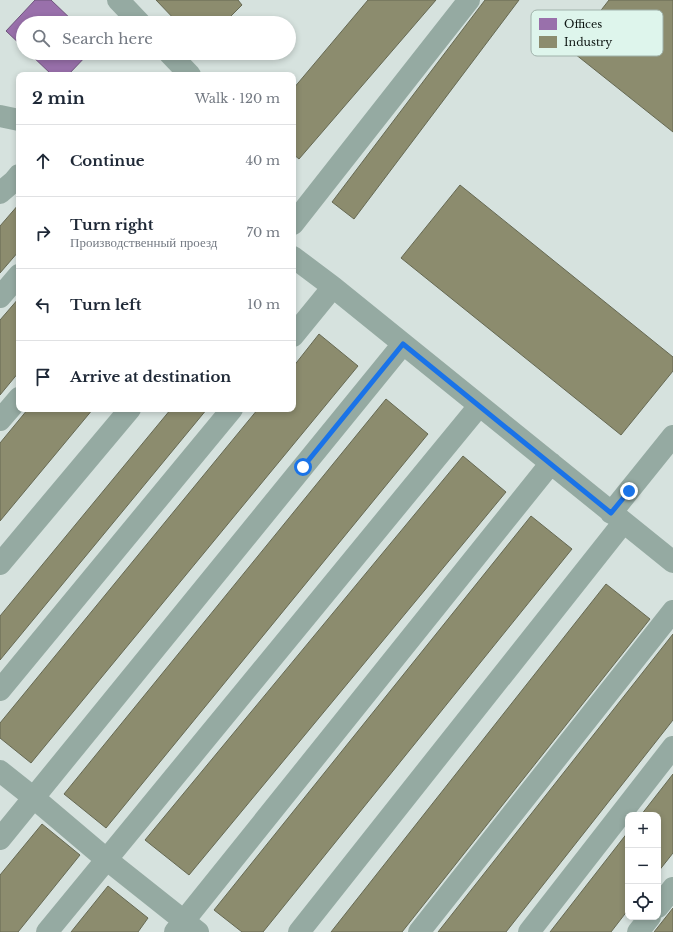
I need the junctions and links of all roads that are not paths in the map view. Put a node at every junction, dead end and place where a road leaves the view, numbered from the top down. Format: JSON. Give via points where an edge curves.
{"nodes":[{"id":1,"x":118,"y":0,"type":"edge"},
{"id":2,"x":469,"y":0,"type":"edge"},
{"id":3,"x":133,"y":16,"type":"edge"},
{"id":4,"x":176,"y":60,"type":"edge"},
{"id":5,"x":187,"y":72,"type":"edge"},
{"id":6,"x":0,"y":116,"type":"edge"},
{"id":7,"x":16,"y":119,"type":"edge"},
{"id":8,"x":16,"y":179,"type":"edge"},
{"id":9,"x":0,"y":193,"type":"edge"},
{"id":10,"x":296,"y":220,"type":"edge"},
{"id":11,"x":296,"y":259,"type":"edge"},
{"id":12,"x":16,"y":278,"type":"edge"},
{"id":13,"x":333,"y":287,"type":"junction"},
{"id":14,"x":0,"y":297,"type":"edge"},
{"id":15,"x":296,"y":332,"type":"edge"},
{"id":16,"x":403,"y":344,"type":"junction"},
{"id":17,"x":16,"y":401,"type":"edge"},
{"id":18,"x":479,"y":406,"type":"junction"},
{"id":19,"x":127,"y":412,"type":"edge"},
{"id":20,"x":230,"y":412,"type":"edge"},
{"id":21,"x":0,"y":420,"type":"edge"},
{"id":22,"x":673,"y":436,"type":"edge"},
{"id":23,"x":550,"y":463,"type":"junction"},
{"id":24,"x":617,"y":518,"type":"junction"},
{"id":25,"x":673,"y":562,"type":"edge"},
{"id":26,"x":0,"y":564,"type":"edge"},
{"id":27,"x":673,"y":611,"type":"edge"},
{"id":28,"x":0,"y":690,"type":"edge"},
{"id":29,"x":673,"y":747,"type":"edge"},
{"id":30,"x":0,"y":771,"type":"edge"},
{"id":31,"x":34,"y":798,"type":"junction"},
{"id":32,"x":0,"y":839,"type":"edge"},
{"id":33,"x":106,"y":859,"type":"junction"},
{"id":34,"x":673,"y":888,"type":"edge"},
{"id":35,"x":661,"y":903,"type":"edge"},
{"id":36,"x":648,"y":920,"type":"edge"},
{"id":37,"x":186,"y":928,"type":"edge"},
{"id":38,"x":47,"y":932,"type":"edge"},
{"id":39,"x":299,"y":932,"type":"edge"},
{"id":40,"x":420,"y":932,"type":"edge"},
{"id":41,"x":529,"y":932,"type":"edge"},
{"id":42,"x":638,"y":932,"type":"edge"}],
"edges":[{"from":1,"to":3,"type":"street"},
{"from":2,"to":10,"type":"street"},
{"from":4,"to":5,"type":"street"},
{"from":6,"to":7,"type":"street"},
{"from":8,"to":9,"type":"street"},
{"from":11,"to":13,"type":"street"},
{"from":12,"to":14,"type":"street"},
{"from":13,"to":15,"type":"street"},
{"from":13,"to":16,"type":"street"},
{"from":16,"to":18,"type":"street"},
{"from":16,"to":31,"type":"street"},
{"from":17,"to":21,"type":"street"},
{"from":18,"to":23,"type":"street"},
{"from":18,"to":33,"type":"street"},
{"from":19,"to":26,"type":"street"},
{"from":20,"to":28,"type":"street"},
{"from":22,"to":24,"type":"street"},
{"from":23,"to":24,"type":"street"},
{"from":23,"to":37,"type":"street"},
{"from":24,"to":25,"type":"street"},
{"from":24,"to":39,"type":"street"},
{"from":27,"to":40,"type":"street"},
{"from":29,"to":41,"type":"street"},
{"from":30,"to":31,"type":"street"},
{"from":31,"to":32,"type":"street"},
{"from":31,"to":33,"type":"street"},
{"from":33,"to":37,"type":"street"},
{"from":33,"to":38,"type":"street"},
{"from":34,"to":35,"type":"street"},
{"from":36,"to":42,"type":"street"}]}
